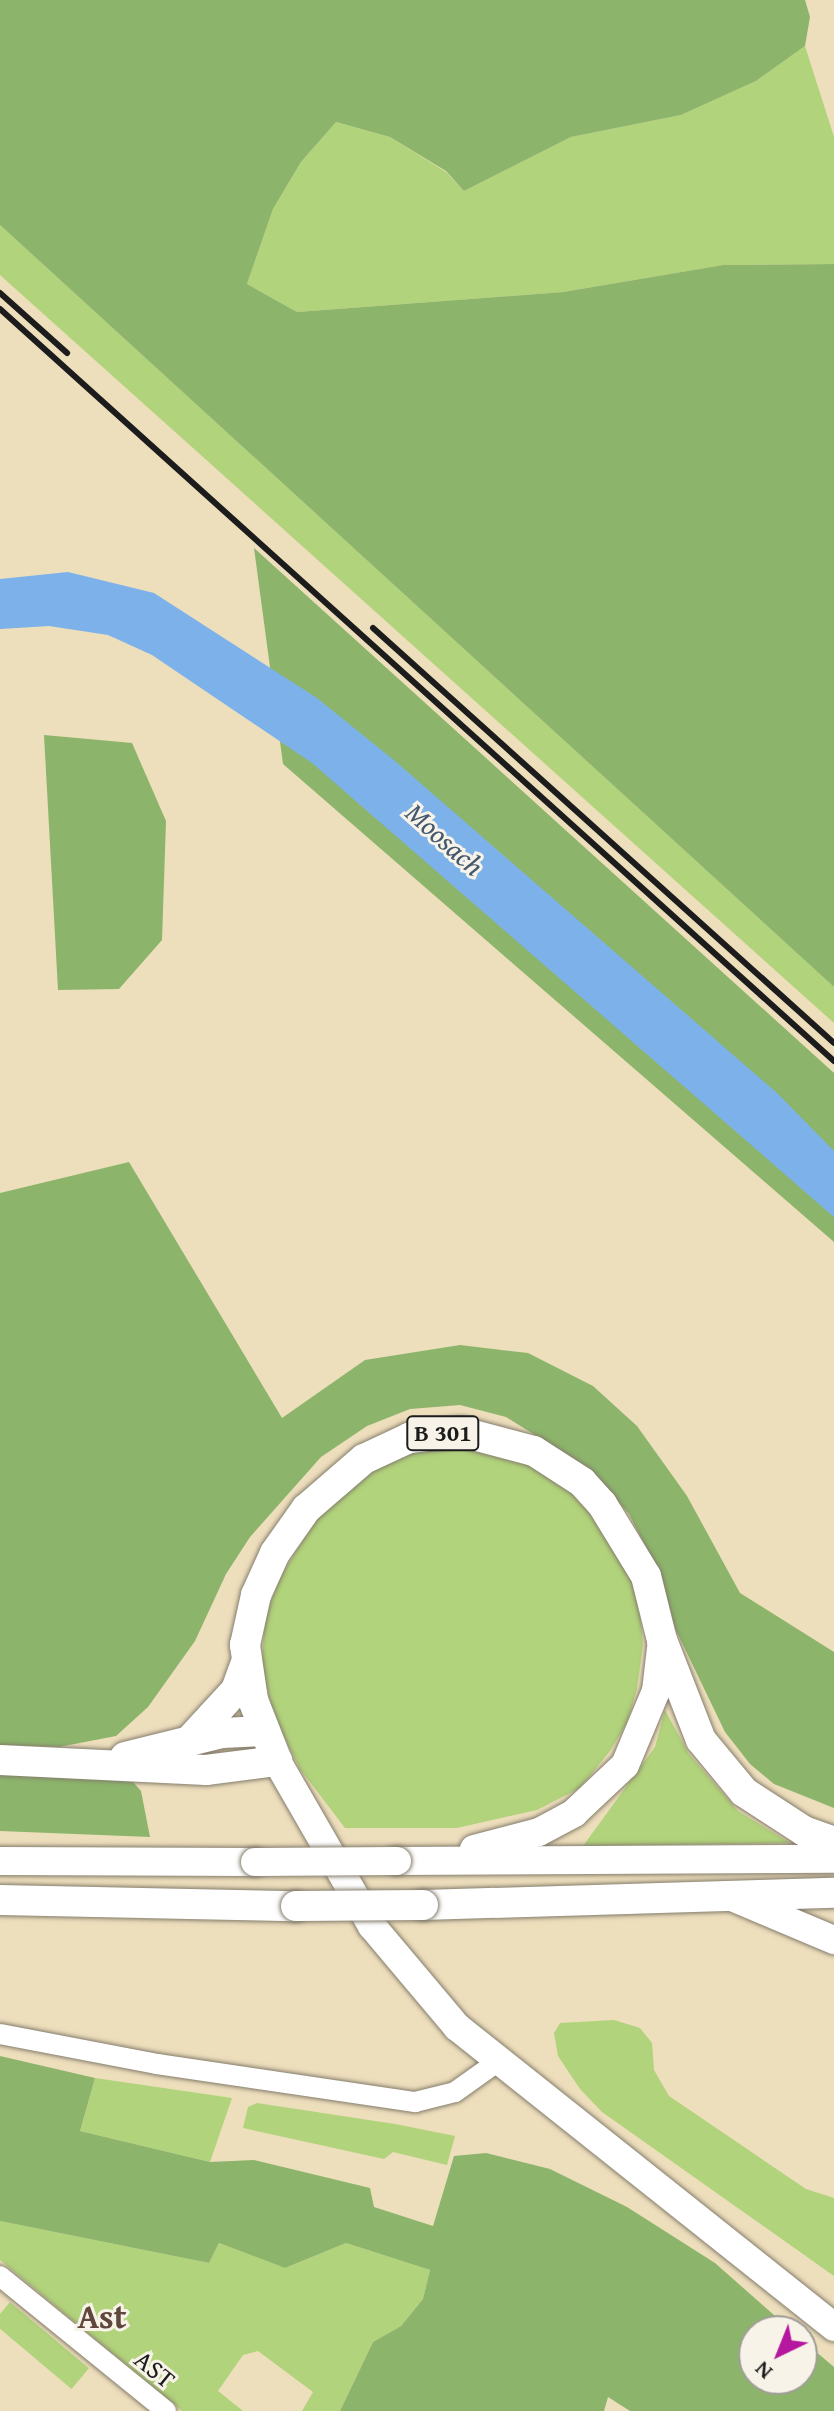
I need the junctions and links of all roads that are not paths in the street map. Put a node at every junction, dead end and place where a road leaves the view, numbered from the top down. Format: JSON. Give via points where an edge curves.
{"nodes":[{"id":1,"x":662,"y":1640,"type":"junction"},
{"id":2,"x":245,"y":1665,"type":"junction"},
{"id":3,"x":264,"y":1731,"type":"junction"},
{"id":4,"x":190,"y":1740,"type":"junction"},
{"id":5,"x":0,"y":1760,"type":"edge"},
{"id":6,"x":106,"y":1761,"type":"junction"},
{"id":7,"x":277,"y":1761,"type":"junction"},
{"id":8,"x":834,"y":1842,"type":"edge"},
{"id":9,"x":834,"y":1859,"type":"edge"},
{"id":10,"x":443,"y":1860,"type":"junction"},
{"id":11,"x":0,"y":1861,"type":"edge"},
{"id":12,"x":834,"y":1893,"type":"edge"},
{"id":13,"x":731,"y":1897,"type":"junction"},
{"id":14,"x":0,"y":1900,"type":"edge"},
{"id":15,"x":834,"y":1940,"type":"edge"},
{"id":16,"x":0,"y":2034,"type":"edge"},
{"id":17,"x":497,"y":2062,"type":"junction"},
{"id":18,"x":0,"y":2276,"type":"edge"},
{"id":19,"x":834,"y":2327,"type":"edge"},
{"id":20,"x":166,"y":2411,"type":"edge"}],
"edges":[{"from":1,"to":2,"type":"main road","number":"B 301","via":[[634,1550],[582,1482],[489,1435],[438,1433],[386,1447],[364,1459],[299,1518],[256,1595]]},
{"from":1,"to":8,"type":"main road","number":"B 301","via":[[701,1740],[722,1768],[772,1813]]},
{"from":1,"to":10,"type":"main road","number":"B 301","via":[[656,1691],[644,1729],[625,1765],[600,1792],[539,1832]]},
{"from":2,"to":3,"type":"main road","number":"B 301"},
{"from":2,"to":4,"type":"main road","number":"B 301","via":[[236,1690]]},
{"from":3,"to":4,"type":"main road"},
{"from":3,"to":7,"type":"main road","number":"B 301"},
{"from":4,"to":6,"type":"main road"},
{"from":5,"to":6,"type":"main road"},
{"from":6,"to":7,"type":"main road","via":[[206,1770]]},
{"from":7,"to":17,"type":"main road","number":"B 301","via":[[391,1954],[457,2027]]},
{"from":9,"to":10,"type":"main road","number":"B 301"},
{"from":10,"to":11,"type":"main road","number":"B 301","bridge":true},
{"from":12,"to":13,"type":"main road"},
{"from":13,"to":14,"type":"main road","bridge":true,"via":[[296,1906]]},
{"from":13,"to":15,"type":"main road"},
{"from":16,"to":17,"type":"street","via":[[157,2064],[415,2102],[455,2092]]},
{"from":17,"to":19,"type":"main road","number":"B 301","via":[[753,2258]]},
{"from":18,"to":20,"type":"street","name":"AST"}]}
